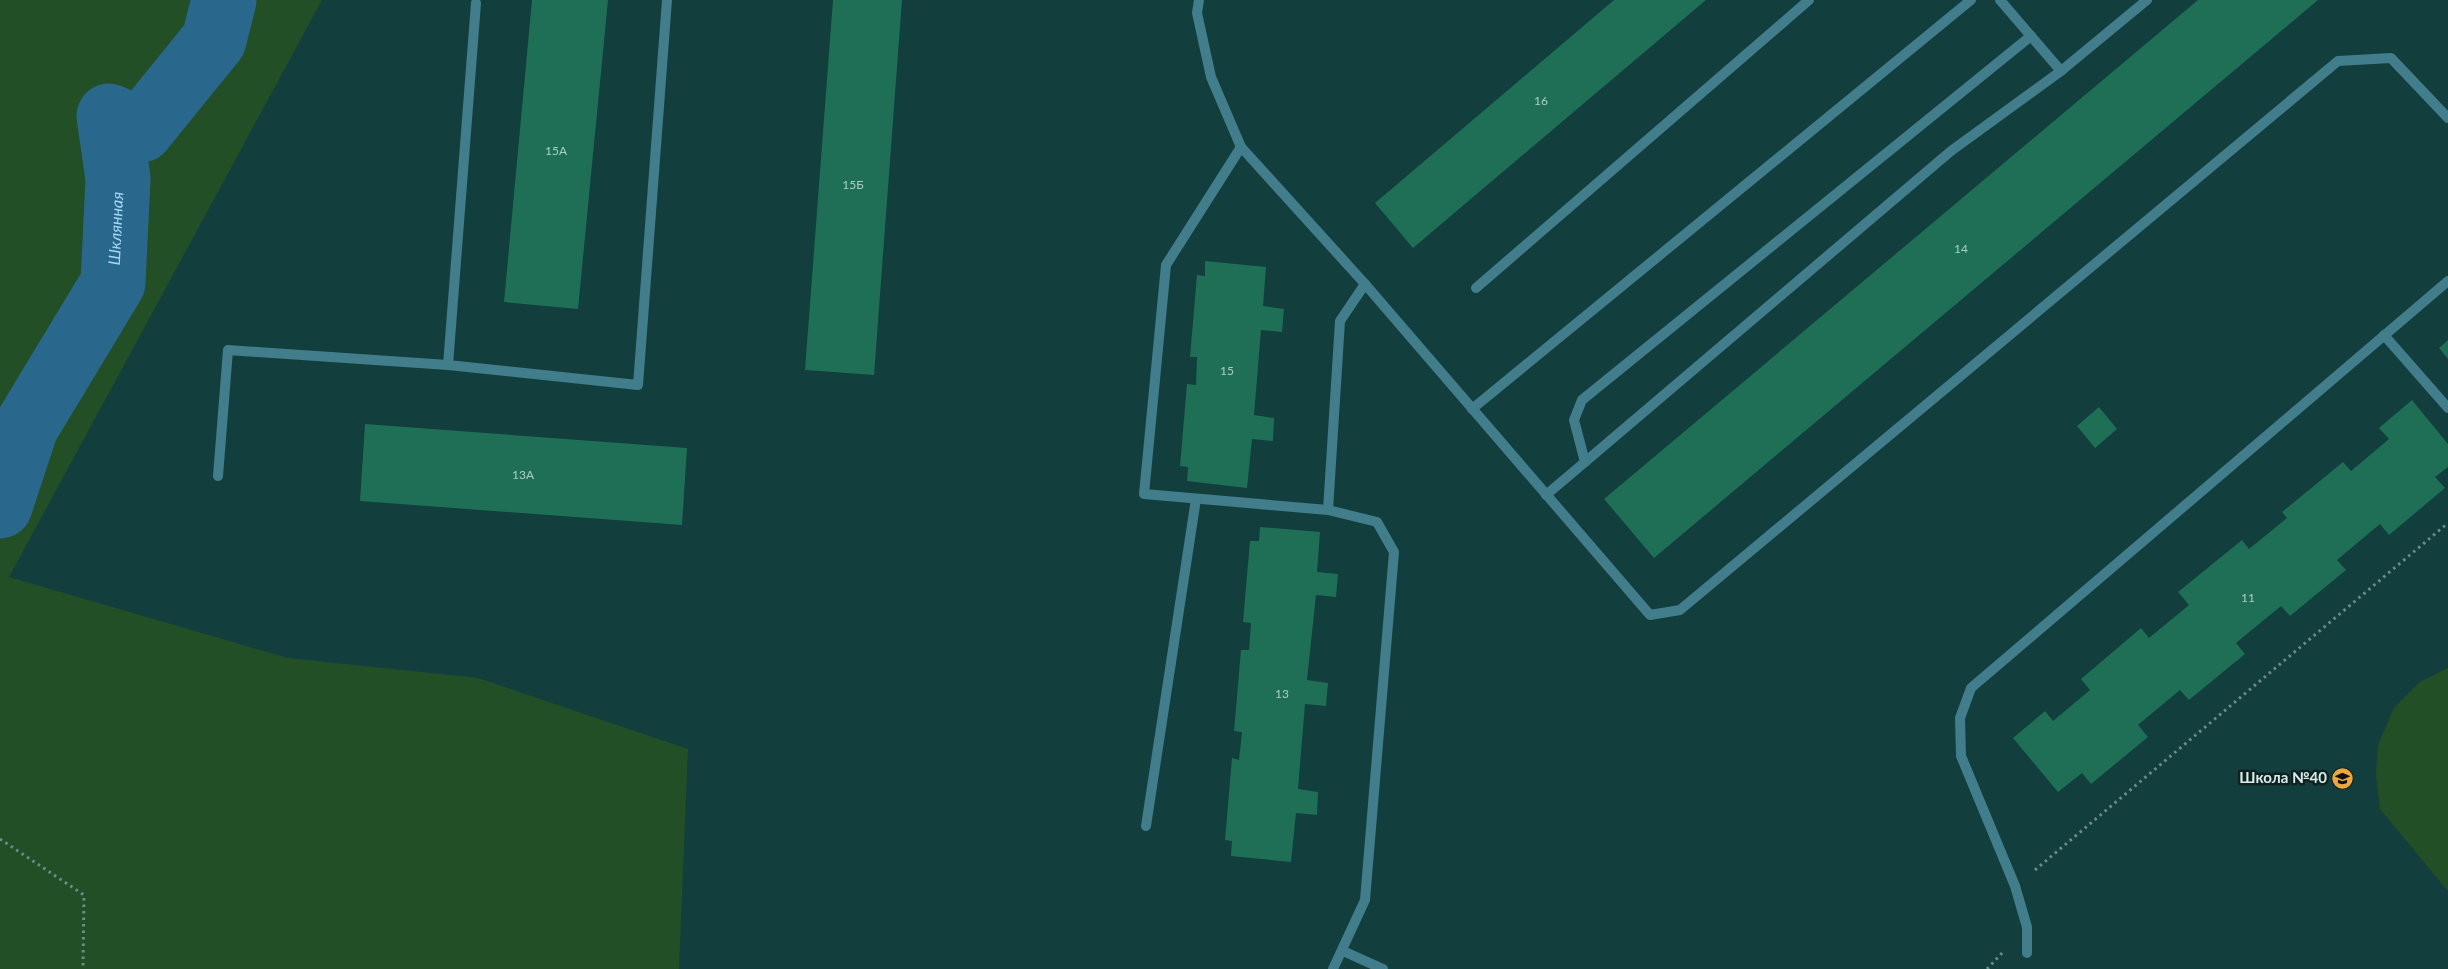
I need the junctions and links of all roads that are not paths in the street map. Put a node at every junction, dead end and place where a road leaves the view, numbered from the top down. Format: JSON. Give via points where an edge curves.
{"nodes":[{"id":1,"x":667,"y":0,"type":"edge"},
{"id":2,"x":1200,"y":0,"type":"edge"},
{"id":3,"x":1809,"y":0,"type":"edge"},
{"id":4,"x":1971,"y":0,"type":"edge"},
{"id":5,"x":2000,"y":0,"type":"edge"},
{"id":6,"x":2146,"y":0,"type":"edge"},
{"id":7,"x":476,"y":3,"type":"dead end"},
{"id":8,"x":2031,"y":36,"type":"junction"},
{"id":9,"x":2061,"y":72,"type":"junction"},
{"id":10,"x":2448,"y":118,"type":"edge"},
{"id":11,"x":1241,"y":146,"type":"junction"},
{"id":12,"x":2448,"y":281,"type":"edge"},
{"id":13,"x":1365,"y":284,"type":"junction"},
{"id":14,"x":1476,"y":288,"type":"dead end"},
{"id":15,"x":2384,"y":335,"type":"junction"},
{"id":16,"x":448,"y":366,"type":"junction"},
{"id":17,"x":2448,"y":408,"type":"edge"},
{"id":18,"x":1472,"y":409,"type":"junction"},
{"id":19,"x":1585,"y":462,"type":"junction"},
{"id":20,"x":218,"y":476,"type":"dead end"},
{"id":21,"x":1546,"y":495,"type":"junction"},
{"id":22,"x":1196,"y":499,"type":"junction"},
{"id":23,"x":1328,"y":510,"type":"junction"},
{"id":24,"x":1146,"y":826,"type":"dead end"},
{"id":25,"x":1343,"y":951,"type":"junction"},
{"id":26,"x":2028,"y":953,"type":"dead end"},
{"id":27,"x":1334,"y":969,"type":"edge"},
{"id":28,"x":1383,"y":969,"type":"edge"}],
"edges":[{"from":1,"to":16,"type":"lane","via":[[638,385]]},
{"from":2,"to":11,"type":"lane","via":[[1197,13],[1210,77]]},
{"from":3,"to":14,"type":"lane"},
{"from":4,"to":18,"type":"lane"},
{"from":5,"to":8,"type":"lane"},
{"from":6,"to":9,"type":"lane"},
{"from":7,"to":16,"type":"lane"},
{"from":8,"to":9,"type":"lane"},
{"from":8,"to":19,"type":"lane","via":[[1582,400],[1574,420]]},
{"from":9,"to":19,"type":"lane","via":[[1951,151]]},
{"from":10,"to":21,"type":"lane","via":[[2391,58],[2338,60],[1680,610],[1650,615]]},
{"from":11,"to":13,"type":"lane"},
{"from":11,"to":22,"type":"lane","via":[[1166,265],[1144,494]]},
{"from":12,"to":15,"type":"lane"},
{"from":13,"to":18,"type":"lane"},
{"from":13,"to":23,"type":"lane","via":[[1340,321]]},
{"from":15,"to":17,"type":"lane"},
{"from":15,"to":26,"type":"lane","via":[[1971,688],[1960,718],[1961,756],[2015,886],[2027,927]]},
{"from":16,"to":20,"type":"lane","via":[[228,350]]},
{"from":18,"to":21,"type":"lane"},
{"from":19,"to":21,"type":"lane"},
{"from":22,"to":23,"type":"lane"},
{"from":22,"to":24,"type":"lane"},
{"from":23,"to":25,"type":"lane","via":[[1377,522],[1394,552],[1365,900]]},
{"from":25,"to":27,"type":"lane"},
{"from":25,"to":28,"type":"lane"}]}
